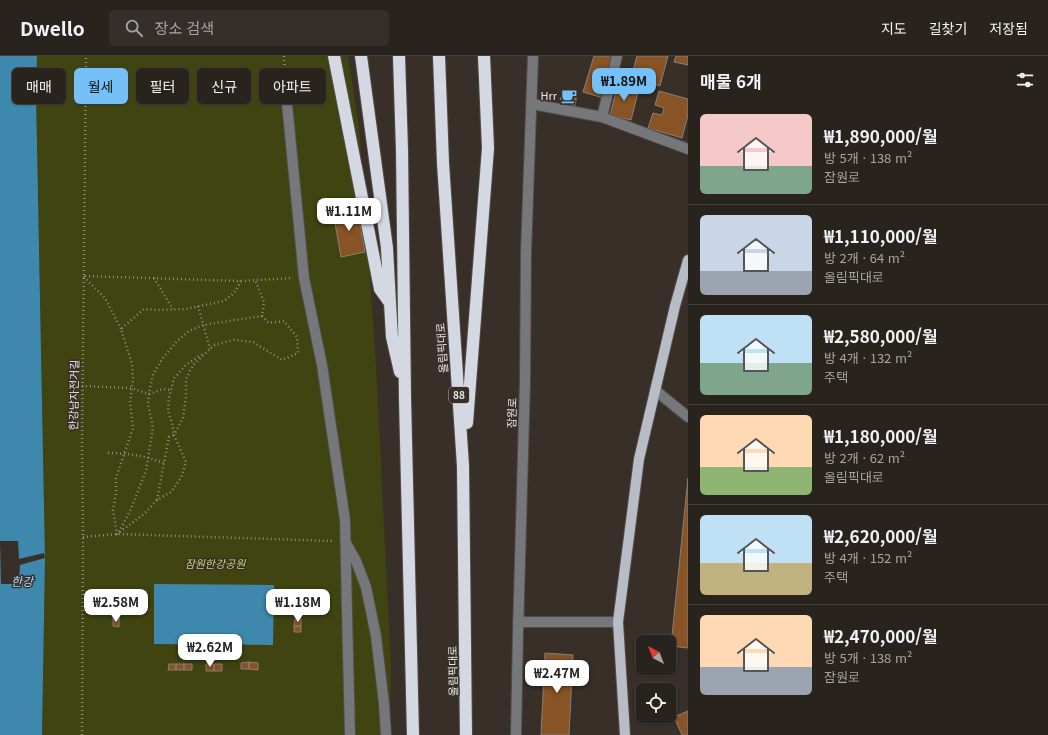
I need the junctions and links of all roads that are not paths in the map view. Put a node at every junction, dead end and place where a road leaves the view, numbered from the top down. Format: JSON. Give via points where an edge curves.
{"nodes":[{"id":1,"x":334,"y":56,"type":"edge"},
{"id":2,"x":361,"y":56,"type":"edge"},
{"id":3,"x":399,"y":56,"type":"edge"},
{"id":4,"x":439,"y":56,"type":"edge"},
{"id":5,"x":484,"y":56,"type":"edge"},
{"id":6,"x":533,"y":56,"type":"edge"},
{"id":7,"x":617,"y":56,"type":"edge"},
{"id":8,"x":287,"y":104,"type":"edge"},
{"id":9,"x":532,"y":104,"type":"junction"},
{"id":10,"x":602,"y":117,"type":"junction"},
{"id":11,"x":688,"y":149,"type":"edge"},
{"id":12,"x":688,"y":260,"type":"edge"},
{"id":13,"x":390,"y":303,"type":"junction"},
{"id":14,"x":655,"y":390,"type":"junction"},
{"id":15,"x":405,"y":398,"type":"junction"},
{"id":16,"x":688,"y":416,"type":"edge"},
{"id":17,"x":463,"y":466,"type":"junction"},
{"id":18,"x":345,"y":541,"type":"junction"},
{"id":19,"x":518,"y":622,"type":"junction"},
{"id":20,"x":618,"y":622,"type":"junction"},
{"id":21,"x":350,"y":735,"type":"edge"},
{"id":22,"x":386,"y":735,"type":"edge"},
{"id":23,"x":413,"y":735,"type":"edge"},
{"id":24,"x":466,"y":735,"type":"edge"},
{"id":25,"x":516,"y":735,"type":"edge"},
{"id":26,"x":625,"y":735,"type":"edge"}],
"edges":[{"from":1,"to":13,"type":"highway","via":[[380,289]]},
{"from":2,"to":13,"type":"highway","via":[[388,248]]},
{"from":3,"to":15,"type":"highway"},
{"from":4,"to":17,"type":"highway","name":"올림픽대로","number":"88","via":[[443,163]]},
{"from":5,"to":17,"type":"highway","via":[[488,148]]},
{"from":6,"to":9,"type":"street","name":"잠원로"},
{"from":7,"to":10,"type":"street"},
{"from":8,"to":18,"type":"street","via":[[304,278],[322,365],[346,520]]},
{"from":9,"to":10,"type":"street"},
{"from":9,"to":19,"type":"street","name":"잠원로"},
{"from":10,"to":11,"type":"street"},
{"from":12,"to":14,"type":"main road"},
{"from":13,"to":15,"type":"highway","via":[[392,337]]},
{"from":14,"to":16,"type":"street"},
{"from":14,"to":20,"type":"main road","via":[[639,459]]},
{"from":15,"to":23,"type":"highway"},
{"from":17,"to":24,"type":"highway","name":"올림픽대로","number":"88"},
{"from":18,"to":21,"type":"street"},
{"from":18,"to":22,"type":"street","via":[[356,560],[366,587],[376,636]]},
{"from":19,"to":20,"type":"street"},
{"from":19,"to":25,"type":"street","name":"잠원로"},
{"from":20,"to":26,"type":"main road"}]}
